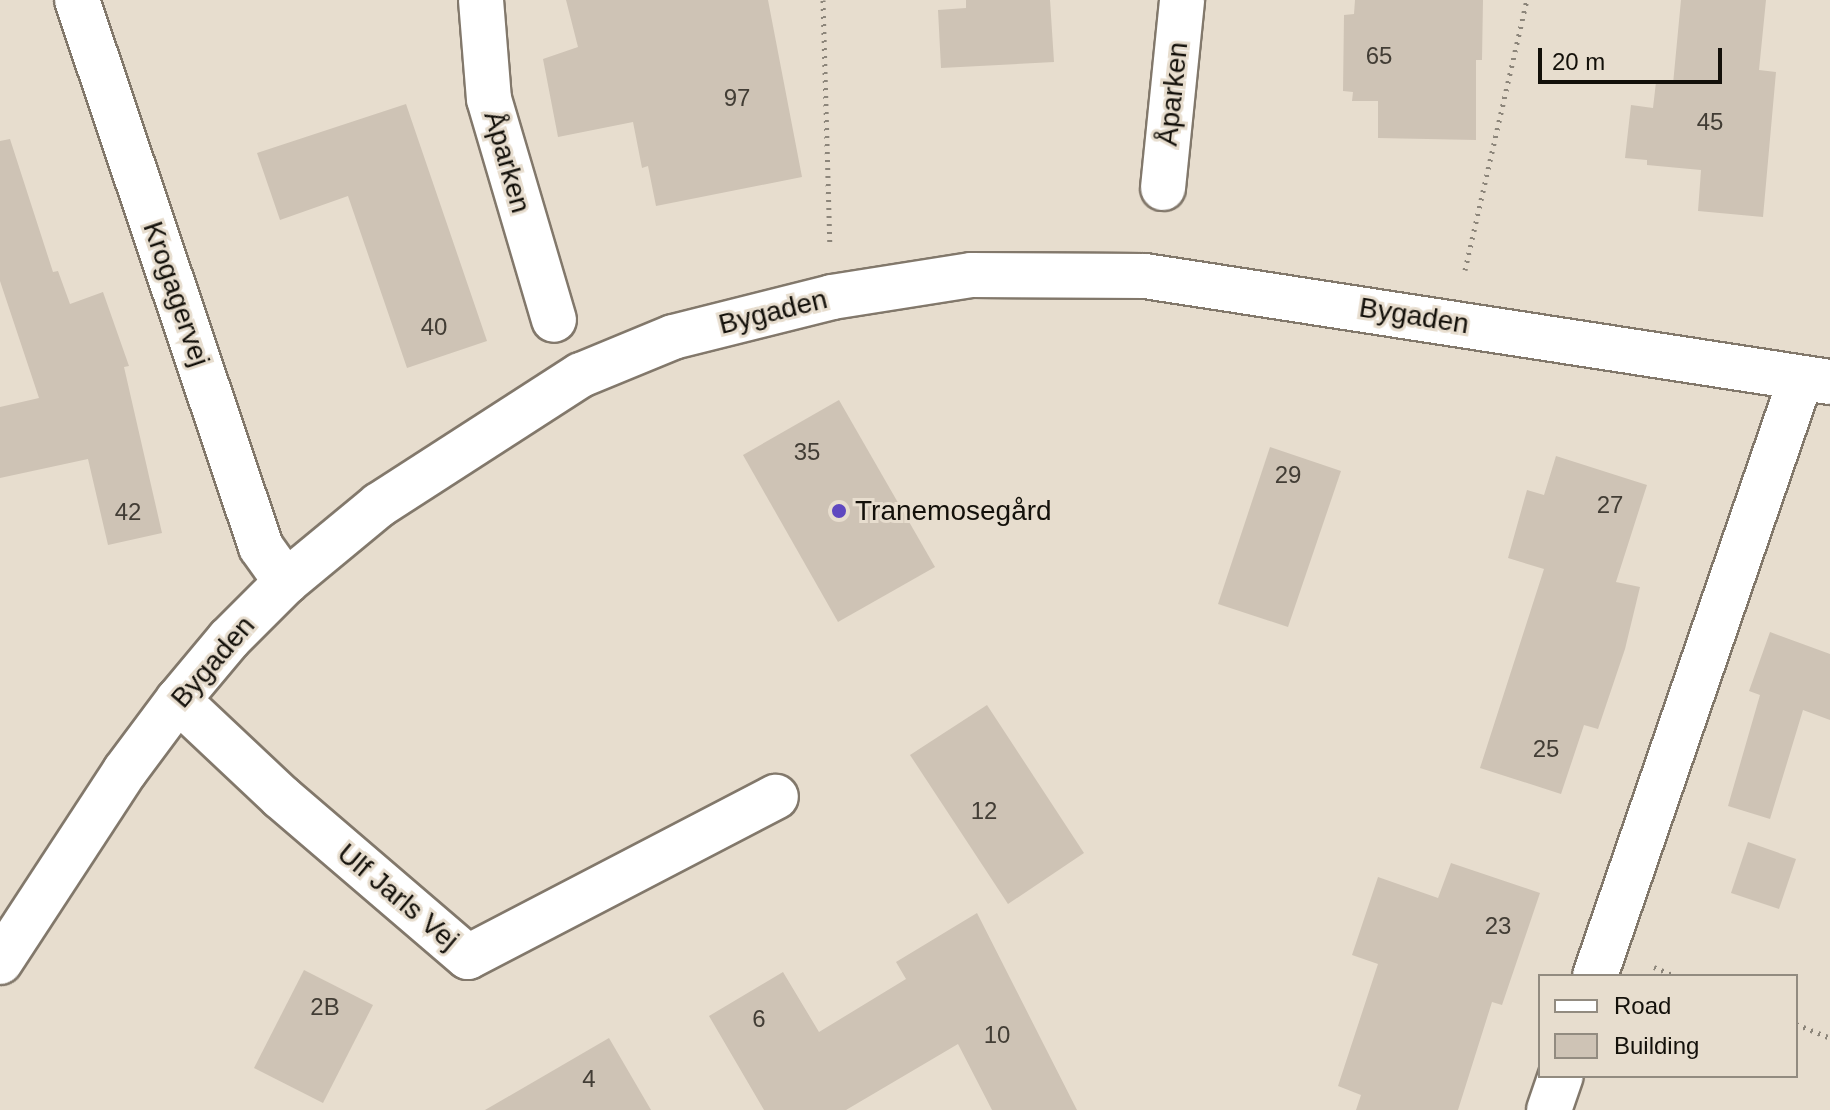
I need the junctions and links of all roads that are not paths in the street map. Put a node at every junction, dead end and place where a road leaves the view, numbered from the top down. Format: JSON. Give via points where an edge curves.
{"nodes":[{"id":1,"x":77,"y":0,"type":"edge"},
{"id":2,"x":481,"y":0,"type":"edge"},
{"id":3,"x":1182,"y":0,"type":"edge"},
{"id":4,"x":1163,"y":188,"type":"dead end"},
{"id":5,"x":554,"y":320,"type":"dead end"},
{"id":6,"x":1816,"y":380,"type":"edge"},
{"id":7,"x":286,"y":582,"type":"junction"},
{"id":8,"x":178,"y":700,"type":"junction"},
{"id":9,"x":776,"y":797,"type":"dead end"},
{"id":10,"x":0,"y":962,"type":"edge"},
{"id":11,"x":1596,"y":974,"type":"edge"},
{"id":12,"x":1560,"y":1078,"type":"edge"},
{"id":13,"x":1549,"y":1110,"type":"edge"}],
"edges":[{"from":1,"to":7,"type":"street","name":"Krogagervej","via":[[261,547]]},
{"from":2,"to":5,"type":"street","name":"Åparken","via":[[489,99]]},
{"from":3,"to":4,"type":"street","name":"Åparken"},
{"from":6,"to":7,"type":"street","name":"Bygaden","via":[[1145,276],[971,275],[832,297],[673,337],[581,375],[379,505]]},
{"from":6,"to":11,"type":"street","name":"Bygaden"},
{"from":7,"to":8,"type":"street","name":"Bygaden"},
{"from":8,"to":9,"type":"street","name":"Ulf Jarls Vej","via":[[281,797],[468,957]]},
{"from":8,"to":10,"type":"street","name":"Bygaden"},
{"from":12,"to":13,"type":"street"}]}
